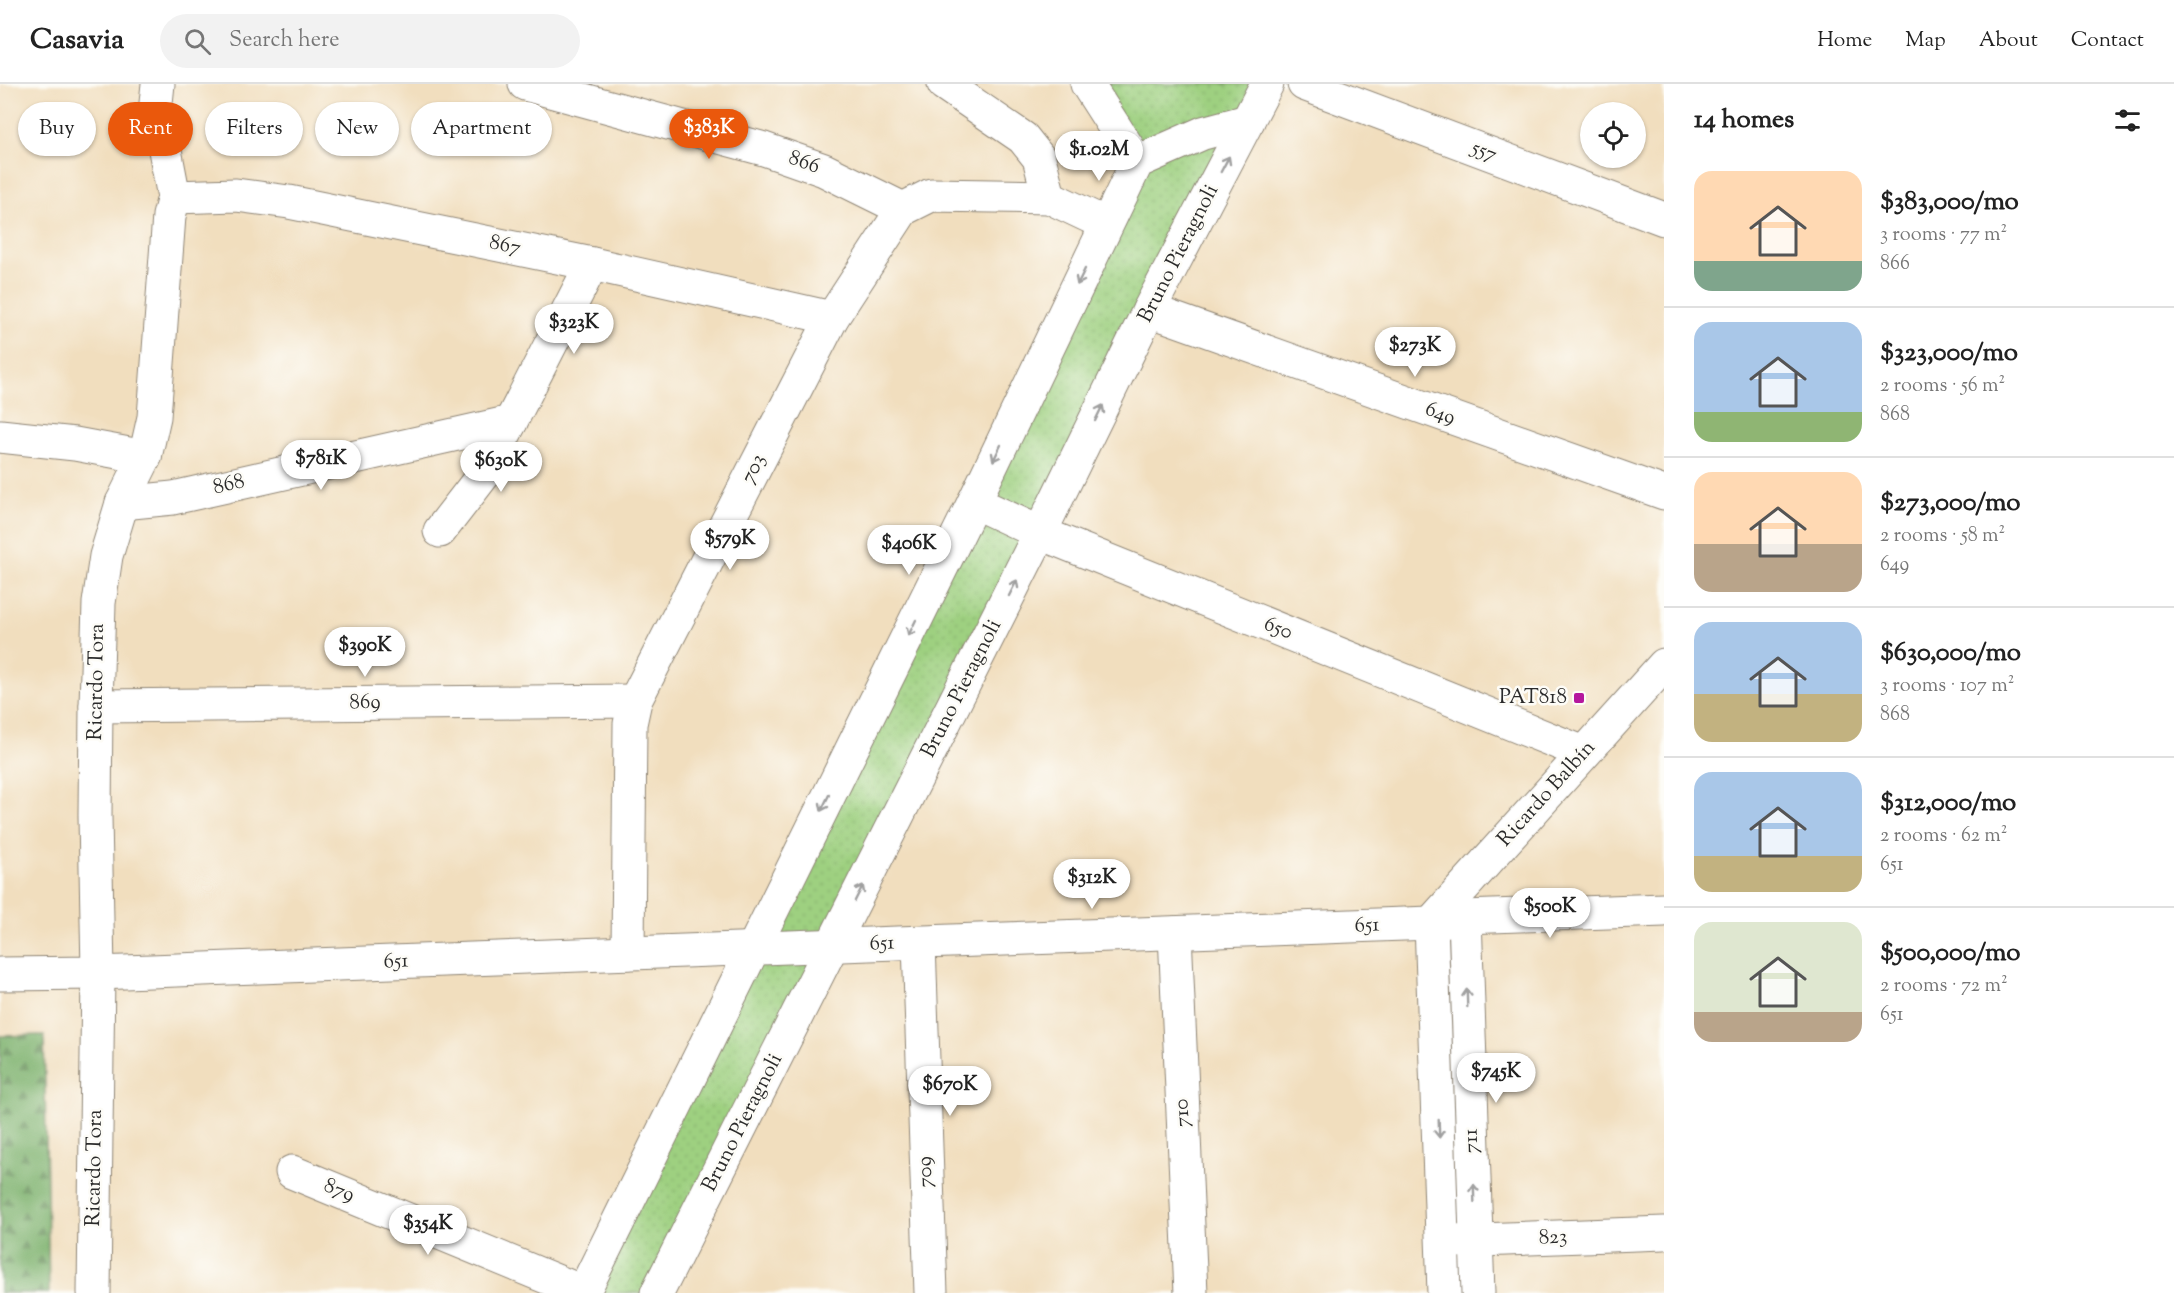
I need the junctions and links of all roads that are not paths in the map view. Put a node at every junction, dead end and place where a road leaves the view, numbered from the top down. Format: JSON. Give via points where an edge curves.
{"nodes":[{"id":1,"x":158,"y":84,"type":"edge"},
{"id":2,"x":525,"y":84,"type":"edge"},
{"id":3,"x":944,"y":84,"type":"edge"},
{"id":4,"x":1087,"y":84,"type":"edge"},
{"id":5,"x":1267,"y":84,"type":"edge"},
{"id":6,"x":1304,"y":84,"type":"edge"},
{"id":7,"x":1248,"y":121,"type":"junction"},
{"id":8,"x":1137,"y":162,"type":"junction"},
{"id":9,"x":174,"y":197,"type":"junction"},
{"id":10,"x":1049,"y":197,"type":"junction"},
{"id":11,"x":903,"y":209,"type":"junction"},
{"id":12,"x":1664,"y":219,"type":"edge"},
{"id":13,"x":1106,"y":224,"type":"junction"},
{"id":14,"x":591,"y":264,"type":"junction"},
{"id":15,"x":1149,"y":310,"type":"junction"},
{"id":16,"x":832,"y":318,"type":"junction"},
{"id":17,"x":511,"y":422,"type":"junction"},
{"id":18,"x":0,"y":436,"type":"edge"},
{"id":19,"x":145,"y":457,"type":"junction"},
{"id":20,"x":1664,"y":494,"type":"edge"},
{"id":21,"x":974,"y":502,"type":"junction"},
{"id":22,"x":122,"y":503,"type":"junction"},
{"id":23,"x":440,"y":531,"type":"dead end"},
{"id":24,"x":1040,"y":533,"type":"junction"},
{"id":25,"x":1664,"y":665,"type":"edge"},
{"id":26,"x":635,"y":701,"type":"junction"},
{"id":27,"x":96,"y":706,"type":"junction"},
{"id":28,"x":1584,"y":753,"type":"junction"},
{"id":29,"x":1664,"y":910,"type":"edge"},
{"id":30,"x":1465,"y":917,"type":"junction"},
{"id":31,"x":1431,"y":923,"type":"junction"},
{"id":32,"x":1175,"y":933,"type":"junction"},
{"id":33,"x":919,"y":942,"type":"junction"},
{"id":34,"x":833,"y":946,"type":"junction"},
{"id":35,"x":754,"y":948,"type":"junction"},
{"id":36,"x":628,"y":953,"type":"junction"},
{"id":37,"x":98,"y":973,"type":"junction"},
{"id":38,"x":0,"y":974,"type":"edge"},
{"id":39,"x":292,"y":1172,"type":"dead end"},
{"id":40,"x":1664,"y":1233,"type":"edge"},
{"id":41,"x":1443,"y":1241,"type":"junction"},
{"id":42,"x":1475,"y":1241,"type":"junction"},
{"id":43,"x":94,"y":1293,"type":"edge"},
{"id":44,"x":584,"y":1293,"type":"edge"},
{"id":45,"x":657,"y":1293,"type":"edge"},
{"id":46,"x":931,"y":1293,"type":"edge"},
{"id":47,"x":1191,"y":1293,"type":"edge"},
{"id":48,"x":1444,"y":1293,"type":"edge"},
{"id":49,"x":1478,"y":1293,"type":"edge"}],
"edges":[{"from":1,"to":9,"type":"street","name":"Ricardo Tora","via":[[156,103]]},
{"from":2,"to":11,"type":"street","name":"866","via":[[764,149],[824,170]]},
{"from":3,"to":10,"type":"street","via":[[1023,138],[1039,158]]},
{"from":4,"to":8,"type":"street"},
{"from":5,"to":7,"type":"street","name":"Bruno Pieragnoli"},
{"from":6,"to":12,"type":"street","name":"557"},
{"from":7,"to":8,"type":"street","via":[[1203,133]]},
{"from":15,"to":7,"type":"street","name":"Bruno Pieragnoli","one_way":true},
{"from":8,"to":13,"type":"street"},
{"from":9,"to":14,"type":"street","name":"867","via":[[236,195],[289,202]]},
{"from":9,"to":19,"type":"street","name":"Ricardo Tora","via":[[169,216],[154,417]]},
{"from":10,"to":11,"type":"street","via":[[931,195]]},
{"from":10,"to":13,"type":"street"},
{"from":11,"to":16,"type":"street","name":"703"},
{"from":13,"to":21,"type":"street","one_way":true},
{"from":14,"to":16,"type":"street","name":"867"},
{"from":14,"to":17,"type":"street"},
{"from":15,"to":20,"type":"street","name":"649"},
{"from":24,"to":15,"type":"street","name":"Bruno Pieragnoli","one_way":true},
{"from":16,"to":26,"type":"street","name":"703"},
{"from":17,"to":22,"type":"street","name":"868","via":[[173,498]]},
{"from":17,"to":23,"type":"street","via":[[484,474]]},
{"from":18,"to":19,"type":"street"},
{"from":19,"to":22,"type":"street","name":"Ricardo Tora"},
{"from":21,"to":24,"type":"street","name":"650"},
{"from":21,"to":35,"type":"street","one_way":true},
{"from":22,"to":27,"type":"street","name":"Ricardo Tora","via":[[106,556],[99,603]]},
{"from":24,"to":28,"type":"street","name":"650"},
{"from":34,"to":24,"type":"street","name":"Bruno Pieragnoli","one_way":true},
{"from":25,"to":28,"type":"street","name":"Ricardo Balbín"},
{"from":26,"to":27,"type":"street","name":"869"},
{"from":26,"to":36,"type":"street","name":"703","via":[[630,724]]},
{"from":27,"to":37,"type":"street","name":"Ricardo Tora"},
{"from":28,"to":31,"type":"street","name":"Ricardo Balbín"},
{"from":29,"to":30,"type":"street","name":"651"},
{"from":30,"to":31,"type":"street","name":"651"},
{"from":42,"to":30,"type":"street","name":"711","one_way":true},
{"from":31,"to":32,"type":"street","name":"651"},
{"from":31,"to":41,"type":"street","name":"711","one_way":true},
{"from":32,"to":33,"type":"street","name":"651"},
{"from":32,"to":47,"type":"street","name":"710"},
{"from":33,"to":34,"type":"street","name":"651"},
{"from":33,"to":46,"type":"street","name":"709"},
{"from":34,"to":35,"type":"street","name":"651"},
{"from":34,"to":45,"type":"street","name":"Bruno Pieragnoli"},
{"from":35,"to":36,"type":"street","name":"651"},
{"from":35,"to":44,"type":"street"},
{"from":36,"to":37,"type":"street","name":"651"},
{"from":37,"to":38,"type":"street","name":"651"},
{"from":37,"to":43,"type":"street","name":"Ricardo Tora"},
{"from":39,"to":44,"type":"street","name":"879"},
{"from":40,"to":42,"type":"street","name":"823"},
{"from":41,"to":42,"type":"street","name":"823"},
{"from":41,"to":48,"type":"street","name":"711"},
{"from":42,"to":49,"type":"street","name":"711"}]}
